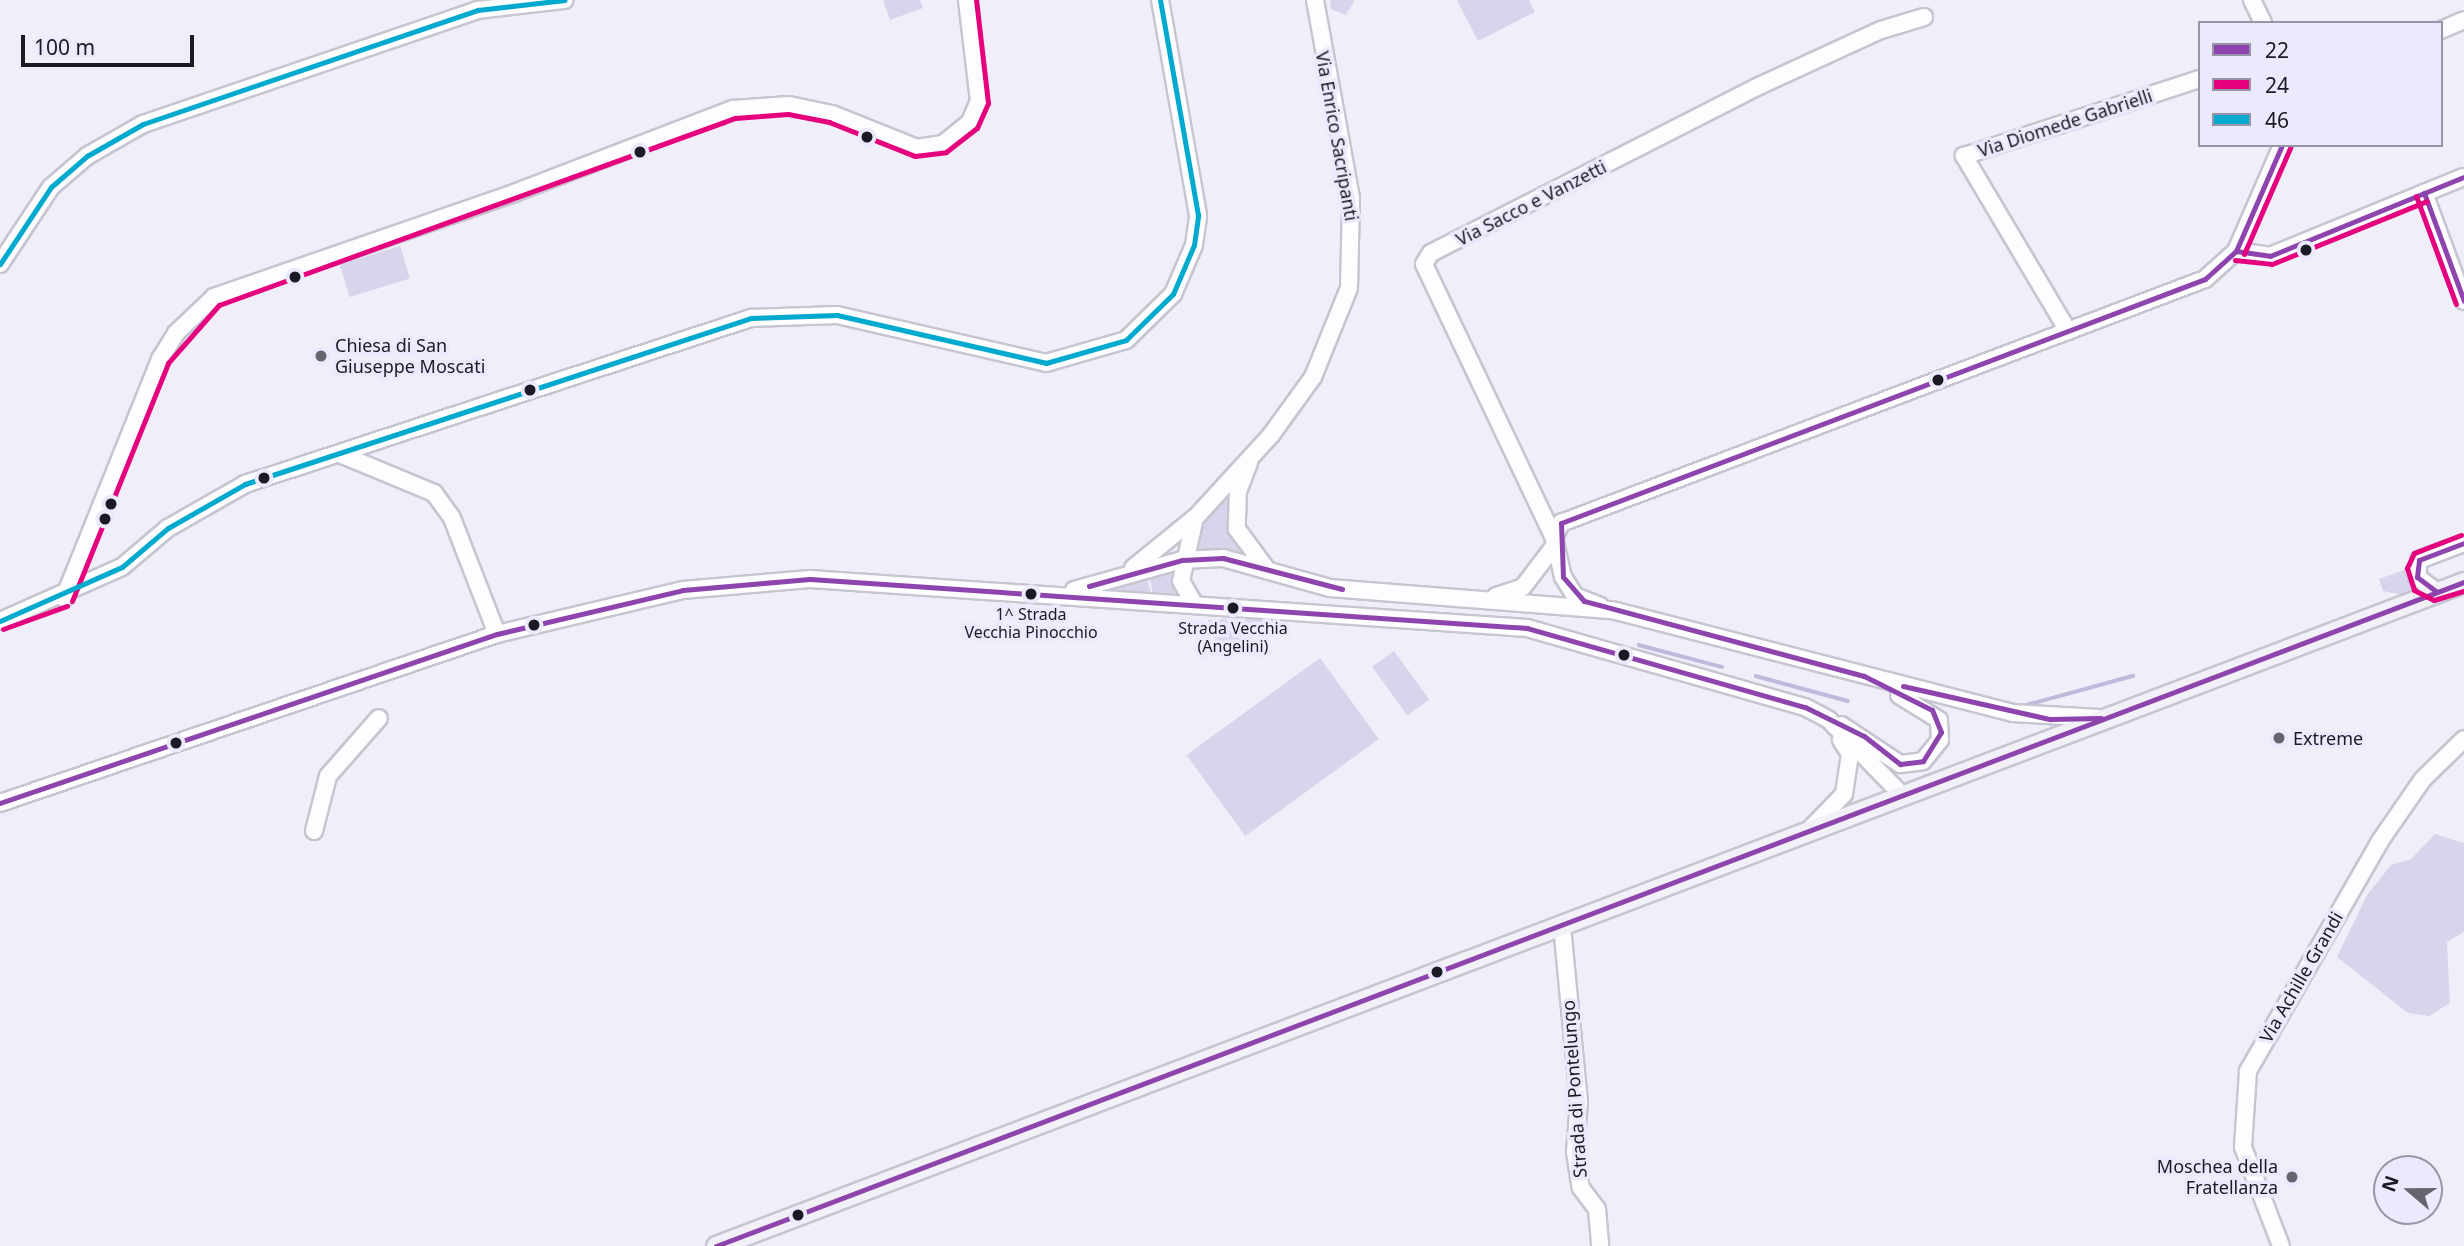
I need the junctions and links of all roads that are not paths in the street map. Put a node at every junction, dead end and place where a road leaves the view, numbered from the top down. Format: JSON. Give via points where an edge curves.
{"nodes":[{"id":1,"x":564,"y":0,"type":"edge"},
{"id":2,"x":967,"y":0,"type":"edge"},
{"id":3,"x":1160,"y":0,"type":"edge"},
{"id":4,"x":1315,"y":0,"type":"edge"},
{"id":5,"x":2252,"y":0,"type":"edge"},
{"id":6,"x":1924,"y":17,"type":"dead end"},
{"id":7,"x":2464,"y":20,"type":"edge"},
{"id":8,"x":2262,"y":21,"type":"edge"},
{"id":9,"x":2443,"y":29,"type":"edge"},
{"id":10,"x":2198,"y":80,"type":"edge"},
{"id":11,"x":2281,"y":147,"type":"edge"},
{"id":12,"x":2464,"y":177,"type":"edge"},
{"id":13,"x":2424,"y":193,"type":"junction"},
{"id":14,"x":2236,"y":251,"type":"junction"},
{"id":15,"x":0,"y":264,"type":"edge"},
{"id":16,"x":2464,"y":301,"type":"edge"},
{"id":17,"x":2068,"y":331,"type":"junction"},
{"id":18,"x":340,"y":454,"type":"junction"},
{"id":19,"x":1253,"y":454,"type":"junction"},
{"id":20,"x":1197,"y":516,"type":"junction"},
{"id":21,"x":1554,"y":541,"type":"junction"},
{"id":22,"x":2464,"y":543,"type":"edge"},
{"id":23,"x":1182,"y":559,"type":"junction"},
{"id":24,"x":1268,"y":571,"type":"junction"},
{"id":25,"x":1122,"y":575,"type":"junction"},
{"id":26,"x":2464,"y":582,"type":"edge"},
{"id":27,"x":2437,"y":592,"type":"junction"},
{"id":28,"x":1066,"y":593,"type":"junction"},
{"id":29,"x":1480,"y":597,"type":"junction"},
{"id":30,"x":64,"y":598,"type":"junction"},
{"id":31,"x":1195,"y":605,"type":"junction"},
{"id":32,"x":1612,"y":611,"type":"junction"},
{"id":33,"x":0,"y":621,"type":"edge"},
{"id":34,"x":497,"y":634,"type":"junction"},
{"id":35,"x":1864,"y":676,"type":"junction"},
{"id":36,"x":379,"y":718,"type":"dead end"},
{"id":37,"x":2101,"y":718,"type":"junction"},
{"id":38,"x":1829,"y":720,"type":"junction"},
{"id":39,"x":2464,"y":739,"type":"edge"},
{"id":40,"x":1902,"y":795,"type":"junction"},
{"id":41,"x":0,"y":803,"type":"edge"},
{"id":42,"x":1809,"y":830,"type":"junction"},
{"id":43,"x":314,"y":831,"type":"dead end"},
{"id":44,"x":1562,"y":926,"type":"junction"},
{"id":45,"x":716,"y":1246,"type":"edge"},
{"id":46,"x":1600,"y":1246,"type":"edge"},
{"id":47,"x":2281,"y":1246,"type":"edge"}],
"edges":[{"from":1,"to":15,"type":"street","via":[[478,10],[143,124],[87,156],[51,187],[30,211]]},
{"from":2,"to":30,"type":"street","via":[[979,101],[970,122],[943,144],[917,148],[832,114],[789,105],[733,109],[514,193],[214,297],[176,332],[160,359]]},
{"from":3,"to":18,"type":"street","via":[[1198,215],[1194,246],[1173,294],[1126,340],[1046,363],[837,315],[784,313],[701,333]]},
{"from":4,"to":19,"type":"street","name":"Via Enrico Sacripanti","via":[[1351,198],[1349,288],[1313,377]]},
{"from":5,"to":8,"type":"street"},
{"from":6,"to":21,"type":"street","name":"Via Sacco e Vanzetti","via":[[1881,30],[1759,86],[1431,253],[1426,279]]},
{"from":7,"to":9,"type":"street"},
{"from":10,"to":17,"type":"street","name":"Via Diomede Gabrielli","via":[[1964,156]]},
{"from":11,"to":14,"type":"street"},
{"from":12,"to":13,"type":"street"},
{"from":13,"to":14,"type":"street","via":[[2270,256]]},
{"from":13,"to":16,"type":"street"},
{"from":14,"to":17,"type":"street","via":[[2205,279]]},
{"from":17,"to":21,"type":"street","via":[[1561,523]]},
{"from":18,"to":30,"type":"street","via":[[209,501],[122,566]]},
{"from":18,"to":34,"type":"street","via":[[434,493],[453,518]]},
{"from":19,"to":20,"type":"street","name":"Via Enrico Sacripanti"},
{"from":19,"to":24,"type":"street","name":"Via Enrico Sacripanti","via":[[1238,491],[1237,529]]},
{"from":20,"to":23,"type":"street","name":"Via Enrico Sacripanti"},
{"from":20,"to":25,"type":"street","name":"Via Enrico Sacripanti"},
{"from":21,"to":29,"type":"street","via":[[1523,587]]},
{"from":21,"to":32,"type":"street","name":"Via Sacco e Vanzetti","via":[[1575,596]]},
{"from":22,"to":27,"type":"street","via":[[2418,560],[2417,577]]},
{"from":23,"to":24,"type":"street","via":[[1223,558]]},
{"from":23,"to":25,"type":"street"},
{"from":23,"to":31,"type":"street","via":[[1183,588]]},
{"from":24,"to":29,"type":"street","via":[[1330,588]]},
{"from":25,"to":28,"type":"street"},
{"from":26,"to":27,"type":"main road"},
{"from":27,"to":37,"type":"main road"},
{"from":28,"to":31,"type":"street"},
{"from":28,"to":34,"type":"street","via":[[768,580],[683,590]]},
{"from":29,"to":32,"type":"street"},
{"from":30,"to":33,"type":"street"},
{"from":31,"to":38,"type":"street","via":[[1527,628],[1745,687]]},
{"from":32,"to":35,"type":"street"},
{"from":34,"to":41,"type":"street"},
{"from":35,"to":37,"type":"street","via":[[2012,713]]},
{"from":35,"to":38,"type":"street","via":[[1932,710],[1941,732],[1930,755],[1900,764]]},
{"from":36,"to":43,"type":"street","via":[[328,775]]},
{"from":37,"to":40,"type":"main road"},
{"from":38,"to":40,"type":"street"},
{"from":38,"to":42,"type":"street","via":[[1850,754],[1850,775],[1844,794]]},
{"from":39,"to":47,"type":"street","name":"Via Achille Grandi","via":[[2423,779],[2380,841],[2248,1071],[2243,1147]]},
{"from":40,"to":42,"type":"main road"},
{"from":42,"to":44,"type":"main road"},
{"from":44,"to":45,"type":"main road"},
{"from":44,"to":46,"type":"street","name":"Strada di Pontelungo","via":[[1578,1102],[1575,1152],[1581,1188],[1597,1209]]}]}
